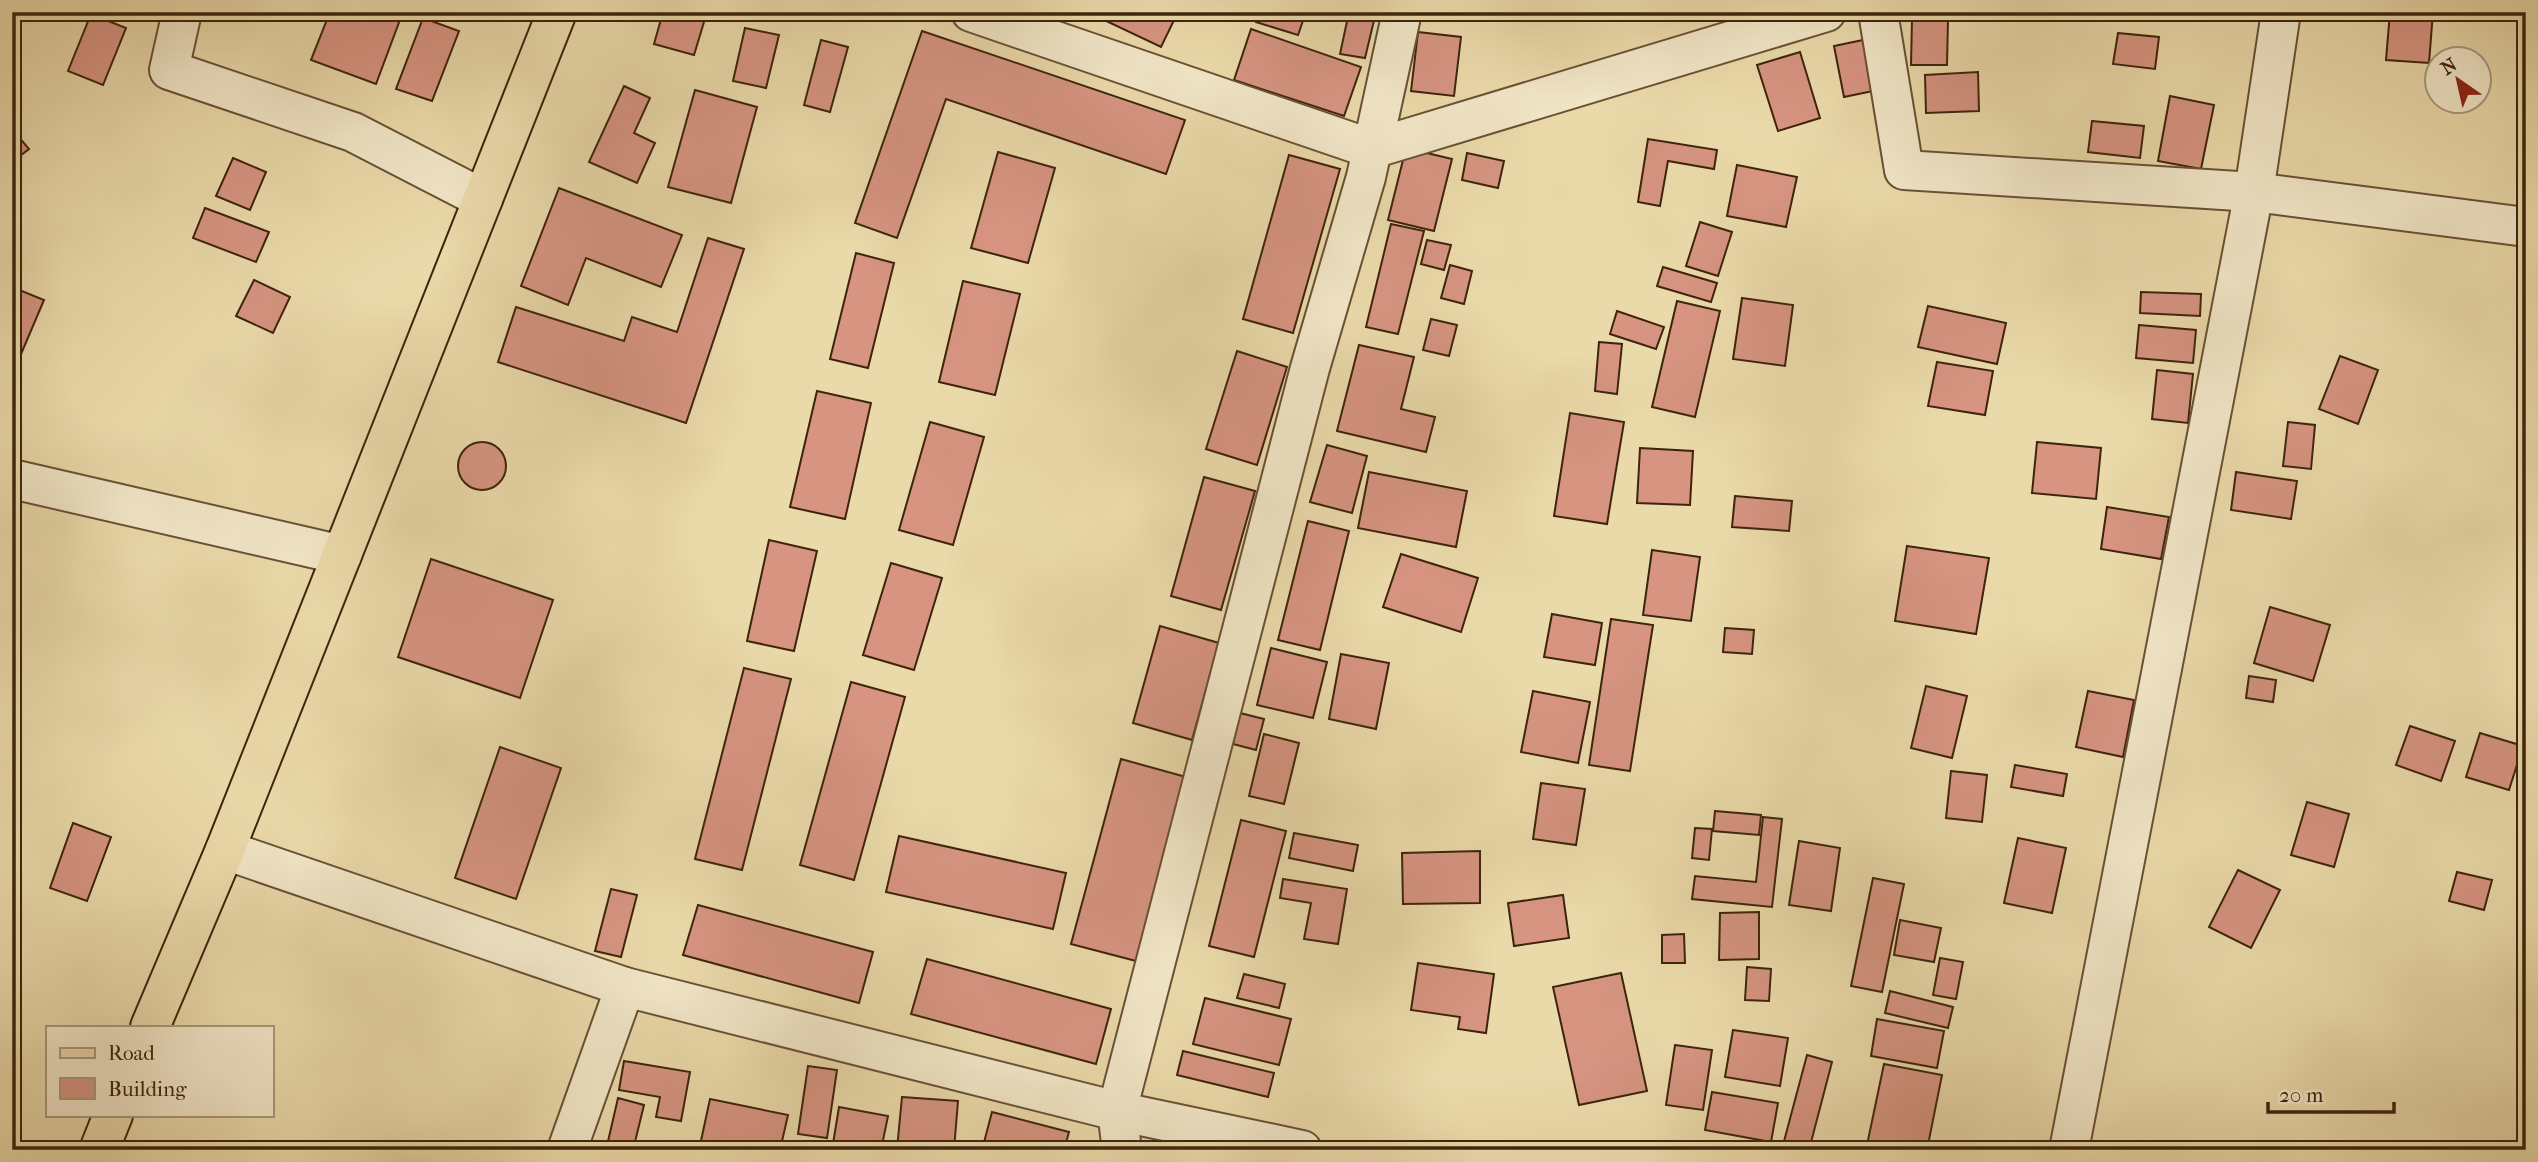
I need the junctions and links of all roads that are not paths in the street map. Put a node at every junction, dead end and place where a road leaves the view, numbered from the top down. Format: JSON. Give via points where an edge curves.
{"nodes":[{"id":1,"x":182,"y":12,"type":"edge"},
{"id":2,"x":557,"y":12,"type":"edge"},
{"id":3,"x":971,"y":12,"type":"edge"},
{"id":4,"x":1402,"y":12,"type":"edge"},
{"id":5,"x":1826,"y":12,"type":"edge"},
{"id":6,"x":1878,"y":12,"type":"edge"},
{"id":7,"x":2281,"y":12,"type":"edge"},
{"id":8,"x":1372,"y":149,"type":"junction"},
{"id":9,"x":2254,"y":192,"type":"junction"},
{"id":10,"x":483,"y":200,"type":"junction"},
{"id":11,"x":2526,"y":227,"type":"edge"},
{"id":12,"x":12,"y":479,"type":"edge"},
{"id":13,"x":342,"y":555,"type":"junction"},
{"id":14,"x":225,"y":850,"type":"junction"},
{"id":15,"x":625,"y":987,"type":"junction"},
{"id":16,"x":150,"y":1026,"type":"edge"},
{"id":17,"x":1116,"y":1111,"type":"junction"},
{"id":18,"x":113,"y":1116,"type":"edge"},
{"id":19,"x":99,"y":1150,"type":"edge"},
{"id":20,"x":567,"y":1150,"type":"edge"},
{"id":21,"x":1122,"y":1150,"type":"edge"},
{"id":22,"x":1302,"y":1150,"type":"edge"},
{"id":23,"x":2069,"y":1150,"type":"edge"}],
"edges":[{"from":1,"to":10,"type":"street","via":[[169,70],[353,132]]},
{"from":2,"to":10,"type":"main road"},
{"from":3,"to":8,"type":"street"},
{"from":4,"to":8,"type":"street"},
{"from":5,"to":8,"type":"street"},
{"from":6,"to":9,"type":"street","via":[[1904,170]]},
{"from":7,"to":9,"type":"street"},
{"from":8,"to":17,"type":"street","via":[[1306,382]]},
{"from":9,"to":11,"type":"street"},
{"from":9,"to":23,"type":"street"},
{"from":10,"to":13,"type":"main road"},
{"from":12,"to":13,"type":"street"},
{"from":13,"to":14,"type":"main road"},
{"from":14,"to":15,"type":"street"},
{"from":14,"to":16,"type":"main road"},
{"from":15,"to":17,"type":"street"},
{"from":15,"to":20,"type":"street"},
{"from":17,"to":21,"type":"street"},
{"from":17,"to":22,"type":"street"},
{"from":18,"to":19,"type":"main road"}]}
